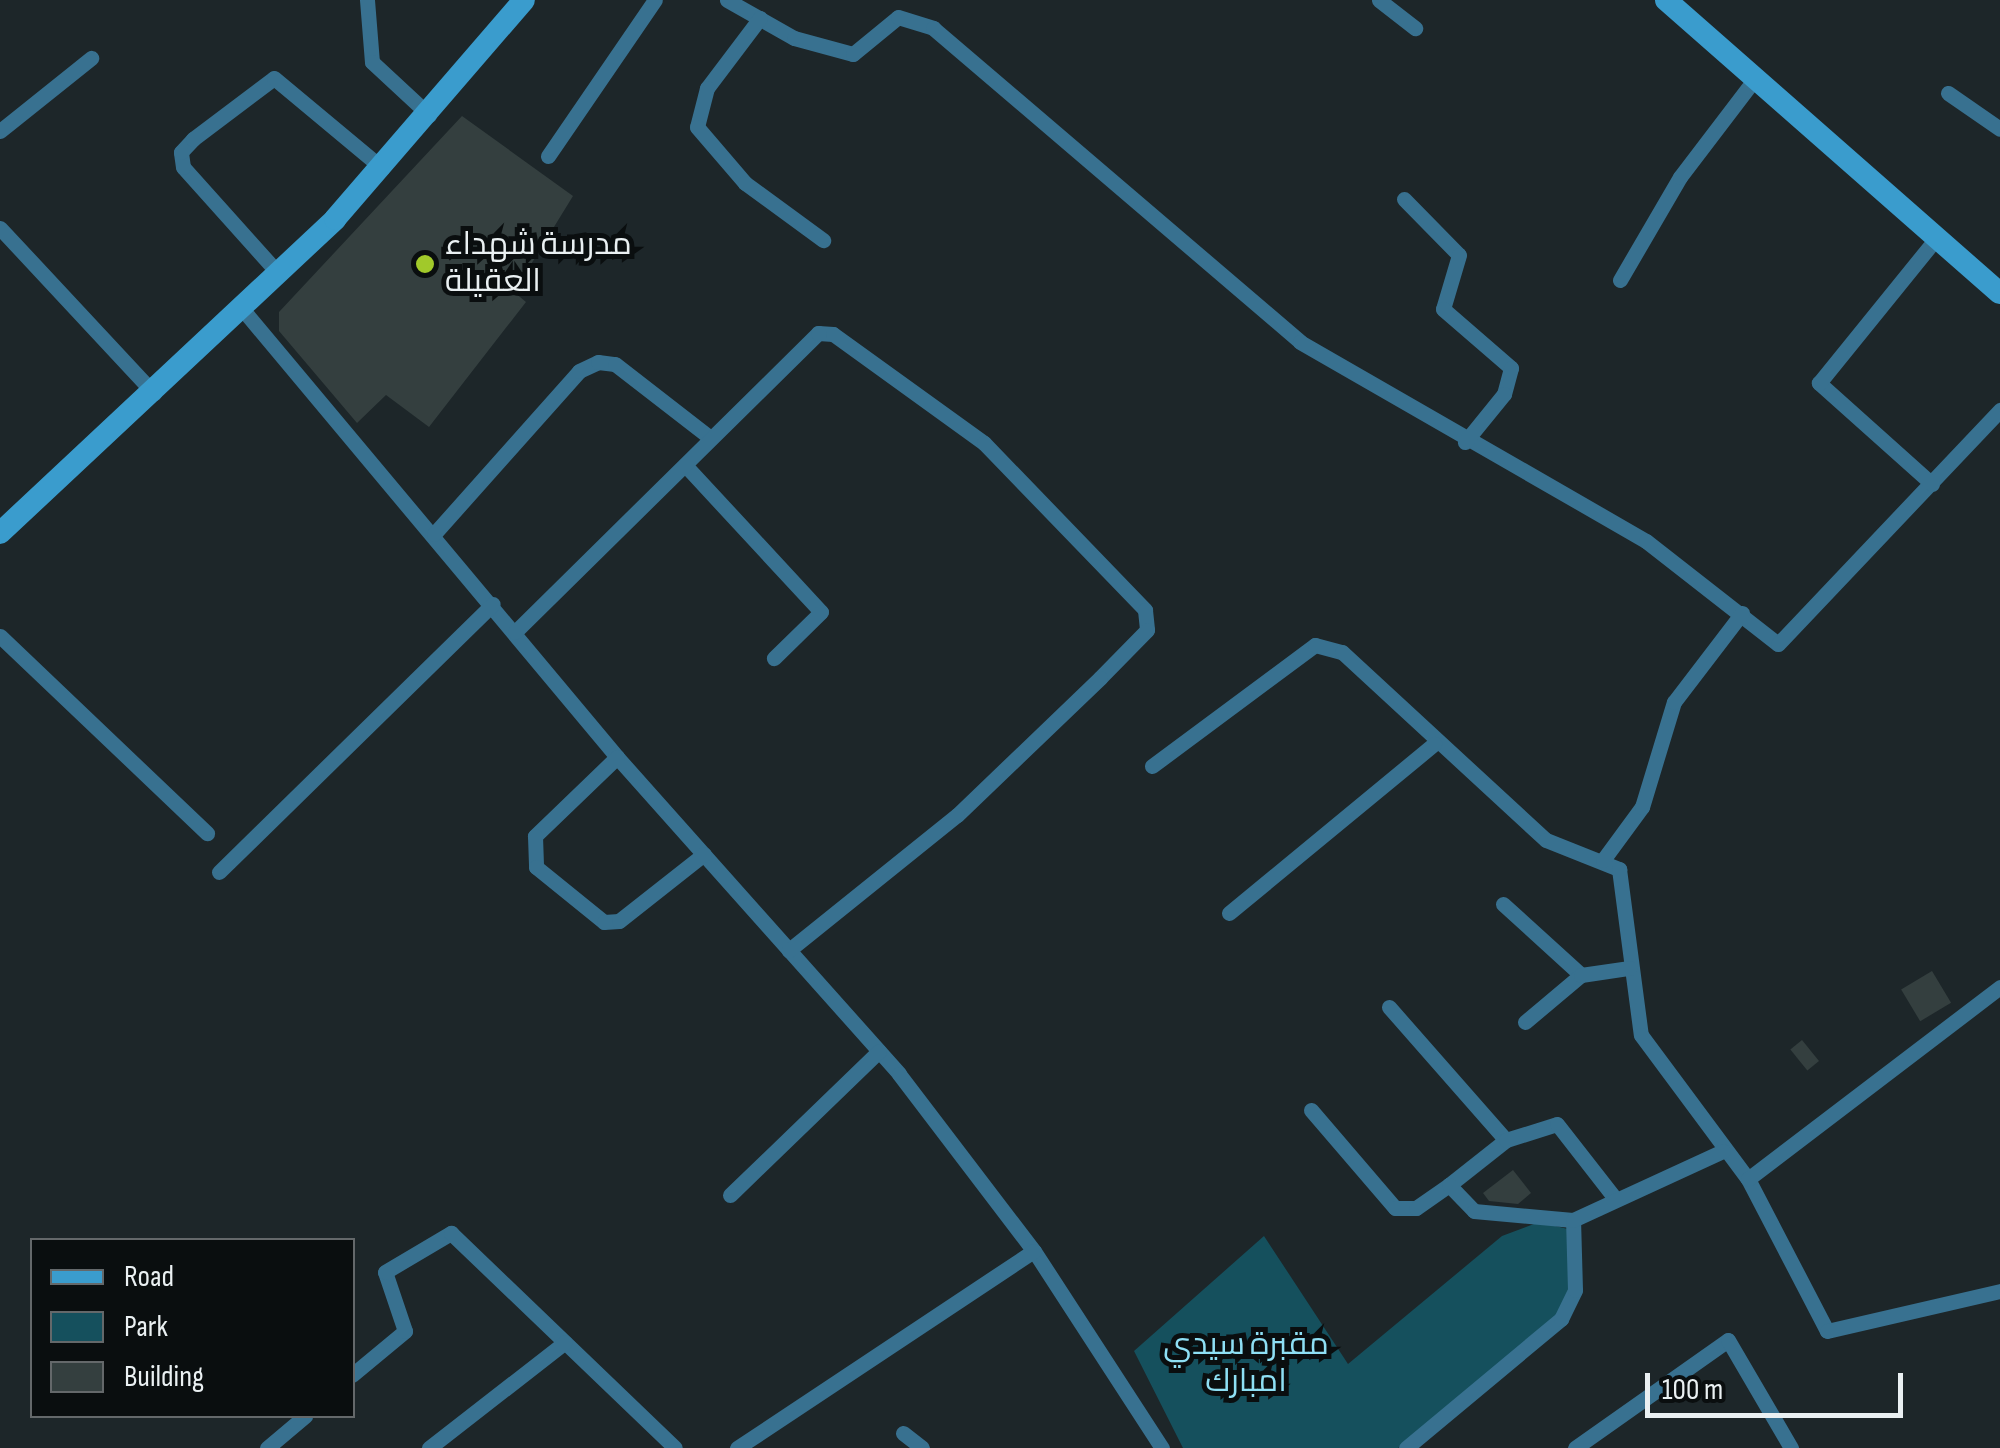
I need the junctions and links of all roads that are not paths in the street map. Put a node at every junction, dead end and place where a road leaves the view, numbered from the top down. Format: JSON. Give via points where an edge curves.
{"nodes":[{"id":1,"x":367,"y":0,"type":"edge"},
{"id":2,"x":524,"y":0,"type":"edge"},
{"id":3,"x":655,"y":0,"type":"edge"},
{"id":4,"x":728,"y":0,"type":"edge"},
{"id":5,"x":906,"y":0,"type":"edge"},
{"id":6,"x":1379,"y":0,"type":"edge"},
{"id":7,"x":1666,"y":0,"type":"edge"},
{"id":8,"x":898,"y":17,"type":"junction"},
{"id":9,"x":760,"y":18,"type":"junction"},
{"id":10,"x":1415,"y":28,"type":"dead end"},
{"id":11,"x":91,"y":58,"type":"dead end"},
{"id":12,"x":1757,"y":76,"type":"junction"},
{"id":13,"x":1948,"y":93,"type":"dead end"},
{"id":14,"x":429,"y":115,"type":"junction"},
{"id":15,"x":2000,"y":128,"type":"edge"},
{"id":16,"x":0,"y":131,"type":"edge"},
{"id":17,"x":548,"y":156,"type":"dead end"},
{"id":18,"x":382,"y":168,"type":"junction"},
{"id":19,"x":1404,"y":199,"type":"dead end"},
{"id":20,"x":0,"y":228,"type":"edge"},
{"id":21,"x":1938,"y":236,"type":"junction"},
{"id":22,"x":823,"y":240,"type":"dead end"},
{"id":23,"x":278,"y":273,"type":"junction"},
{"id":24,"x":1620,"y":280,"type":"dead end"},
{"id":25,"x":2000,"y":293,"type":"edge"},
{"id":26,"x":244,"y":311,"type":"junction"},
{"id":27,"x":154,"y":393,"type":"junction"},
{"id":28,"x":2000,"y":410,"type":"edge"},
{"id":29,"x":709,"y":437,"type":"junction"},
{"id":30,"x":1465,"y":442,"type":"junction"},
{"id":31,"x":685,"y":465,"type":"junction"},
{"id":32,"x":1932,"y":484,"type":"junction"},
{"id":33,"x":0,"y":533,"type":"edge"},
{"id":34,"x":434,"y":534,"type":"junction"},
{"id":35,"x":492,"y":604,"type":"junction"},
{"id":36,"x":1742,"y":613,"type":"junction"},
{"id":37,"x":515,"y":632,"type":"junction"},
{"id":38,"x":0,"y":636,"type":"edge"},
{"id":39,"x":774,"y":658,"type":"dead end"},
{"id":40,"x":1434,"y":744,"type":"junction"},
{"id":41,"x":617,"y":758,"type":"junction"},
{"id":42,"x":1152,"y":766,"type":"dead end"},
{"id":43,"x":207,"y":833,"type":"dead end"},
{"id":44,"x":704,"y":854,"type":"junction"},
{"id":45,"x":1603,"y":860,"type":"junction"},
{"id":46,"x":220,"y":872,"type":"dead end"},
{"id":47,"x":1503,"y":904,"type":"dead end"},
{"id":48,"x":1229,"y":913,"type":"dead end"},
{"id":49,"x":789,"y":950,"type":"junction"},
{"id":50,"x":1629,"y":968,"type":"junction"},
{"id":51,"x":1581,"y":975,"type":"junction"},
{"id":52,"x":2000,"y":987,"type":"edge"},
{"id":53,"x":1390,"y":1007,"type":"dead end"},
{"id":54,"x":1525,"y":1022,"type":"dead end"},
{"id":55,"x":879,"y":1052,"type":"junction"},
{"id":56,"x":1312,"y":1110,"type":"dead end"},
{"id":57,"x":1506,"y":1140,"type":"junction"},
{"id":58,"x":1723,"y":1152,"type":"junction"},
{"id":59,"x":1748,"y":1179,"type":"junction"},
{"id":60,"x":1449,"y":1185,"type":"junction"},
{"id":61,"x":730,"y":1195,"type":"dead end"},
{"id":62,"x":1614,"y":1197,"type":"junction"},
{"id":63,"x":1573,"y":1220,"type":"junction"},
{"id":64,"x":1034,"y":1250,"type":"junction"},
{"id":65,"x":2000,"y":1291,"type":"edge"},
{"id":66,"x":565,"y":1342,"type":"junction"},
{"id":67,"x":355,"y":1373,"type":"edge"},
{"id":68,"x":303,"y":1418,"type":"edge"},
{"id":69,"x":904,"y":1433,"type":"dead end"},
{"id":70,"x":267,"y":1448,"type":"edge"},
{"id":71,"x":429,"y":1448,"type":"edge"},
{"id":72,"x":675,"y":1448,"type":"edge"},
{"id":73,"x":737,"y":1448,"type":"edge"},
{"id":74,"x":922,"y":1448,"type":"edge"},
{"id":75,"x":1162,"y":1448,"type":"edge"},
{"id":76,"x":1406,"y":1448,"type":"edge"},
{"id":77,"x":1575,"y":1448,"type":"edge"},
{"id":78,"x":1792,"y":1448,"type":"edge"}],
"edges":[{"from":1,"to":14,"type":"street","via":[[372,62]]},
{"from":2,"to":14,"type":"street"},
{"from":3,"to":17,"type":"street"},
{"from":4,"to":9,"type":"street"},
{"from":5,"to":8,"type":"street"},
{"from":6,"to":10,"type":"street"},
{"from":7,"to":12,"type":"street"},
{"from":8,"to":9,"type":"street","via":[[853,54]]},
{"from":8,"to":30,"type":"street","via":[[933,28],[1023,98],[1300,342]]},
{"from":9,"to":22,"type":"street","via":[[707,88],[698,127],[744,184]]},
{"from":11,"to":16,"type":"street"},
{"from":12,"to":21,"type":"street"},
{"from":12,"to":24,"type":"street","via":[[1680,177]]},
{"from":13,"to":15,"type":"street"},
{"from":14,"to":18,"type":"street"},
{"from":18,"to":23,"type":"street"},
{"from":18,"to":23,"type":"street","via":[[274,78],[193,139],[183,167]]},
{"from":19,"to":30,"type":"street","via":[[1454,241],[1443,309],[1511,368],[1504,394]]},
{"from":20,"to":27,"type":"street"},
{"from":21,"to":25,"type":"street"},
{"from":21,"to":32,"type":"street","via":[[1819,383]]},
{"from":23,"to":26,"type":"street"},
{"from":26,"to":27,"type":"street"},
{"from":26,"to":34,"type":"street"},
{"from":27,"to":33,"type":"street"},
{"from":28,"to":32,"type":"street"},
{"from":29,"to":31,"type":"street"},
{"from":29,"to":34,"type":"street","via":[[614,364],[598,362],[579,371]]},
{"from":29,"to":49,"type":"street","via":[[804,341],[833,334],[984,443],[1148,620],[956,815]]},
{"from":30,"to":36,"type":"street","via":[[1604,515]]},
{"from":31,"to":37,"type":"street"},
{"from":31,"to":39,"type":"street","via":[[821,612]]},
{"from":32,"to":36,"type":"street","via":[[1785,644]]},
{"from":34,"to":35,"type":"street"},
{"from":35,"to":37,"type":"street"},
{"from":35,"to":46,"type":"street"},
{"from":36,"to":45,"type":"street","via":[[1674,702],[1642,807]]},
{"from":37,"to":41,"type":"street"},
{"from":38,"to":43,"type":"street"},
{"from":40,"to":42,"type":"street","via":[[1326,644]]},
{"from":40,"to":45,"type":"street","via":[[1546,840]]},
{"from":40,"to":48,"type":"street"},
{"from":41,"to":44,"type":"street"},
{"from":41,"to":44,"type":"street","via":[[535,836],[536,867],[604,922],[619,921]]},
{"from":44,"to":49,"type":"street"},
{"from":45,"to":50,"type":"street","via":[[1628,889]]},
{"from":47,"to":51,"type":"street"},
{"from":49,"to":55,"type":"street"},
{"from":50,"to":51,"type":"street"},
{"from":50,"to":58,"type":"street","via":[[1641,1035]]},
{"from":51,"to":54,"type":"street"},
{"from":52,"to":59,"type":"street"},
{"from":53,"to":57,"type":"street"},
{"from":55,"to":61,"type":"street"},
{"from":55,"to":64,"type":"street"},
{"from":56,"to":60,"type":"street","via":[[1395,1208],[1416,1208]]},
{"from":57,"to":60,"type":"street"},
{"from":57,"to":62,"type":"street","via":[[1557,1124]]},
{"from":58,"to":59,"type":"street"},
{"from":58,"to":62,"type":"street"},
{"from":59,"to":65,"type":"street","via":[[1827,1331]]},
{"from":60,"to":63,"type":"street","via":[[1474,1211]]},
{"from":62,"to":63,"type":"street"},
{"from":63,"to":76,"type":"street","via":[[1575,1290],[1561,1319]]},
{"from":64,"to":73,"type":"street"},
{"from":64,"to":75,"type":"street"},
{"from":66,"to":67,"type":"street","via":[[444,1232],[384,1272],[406,1330]]},
{"from":66,"to":71,"type":"street"},
{"from":66,"to":72,"type":"street"},
{"from":68,"to":70,"type":"street"},
{"from":69,"to":74,"type":"street"},
{"from":77,"to":78,"type":"street","via":[[1728,1340]]}]}
